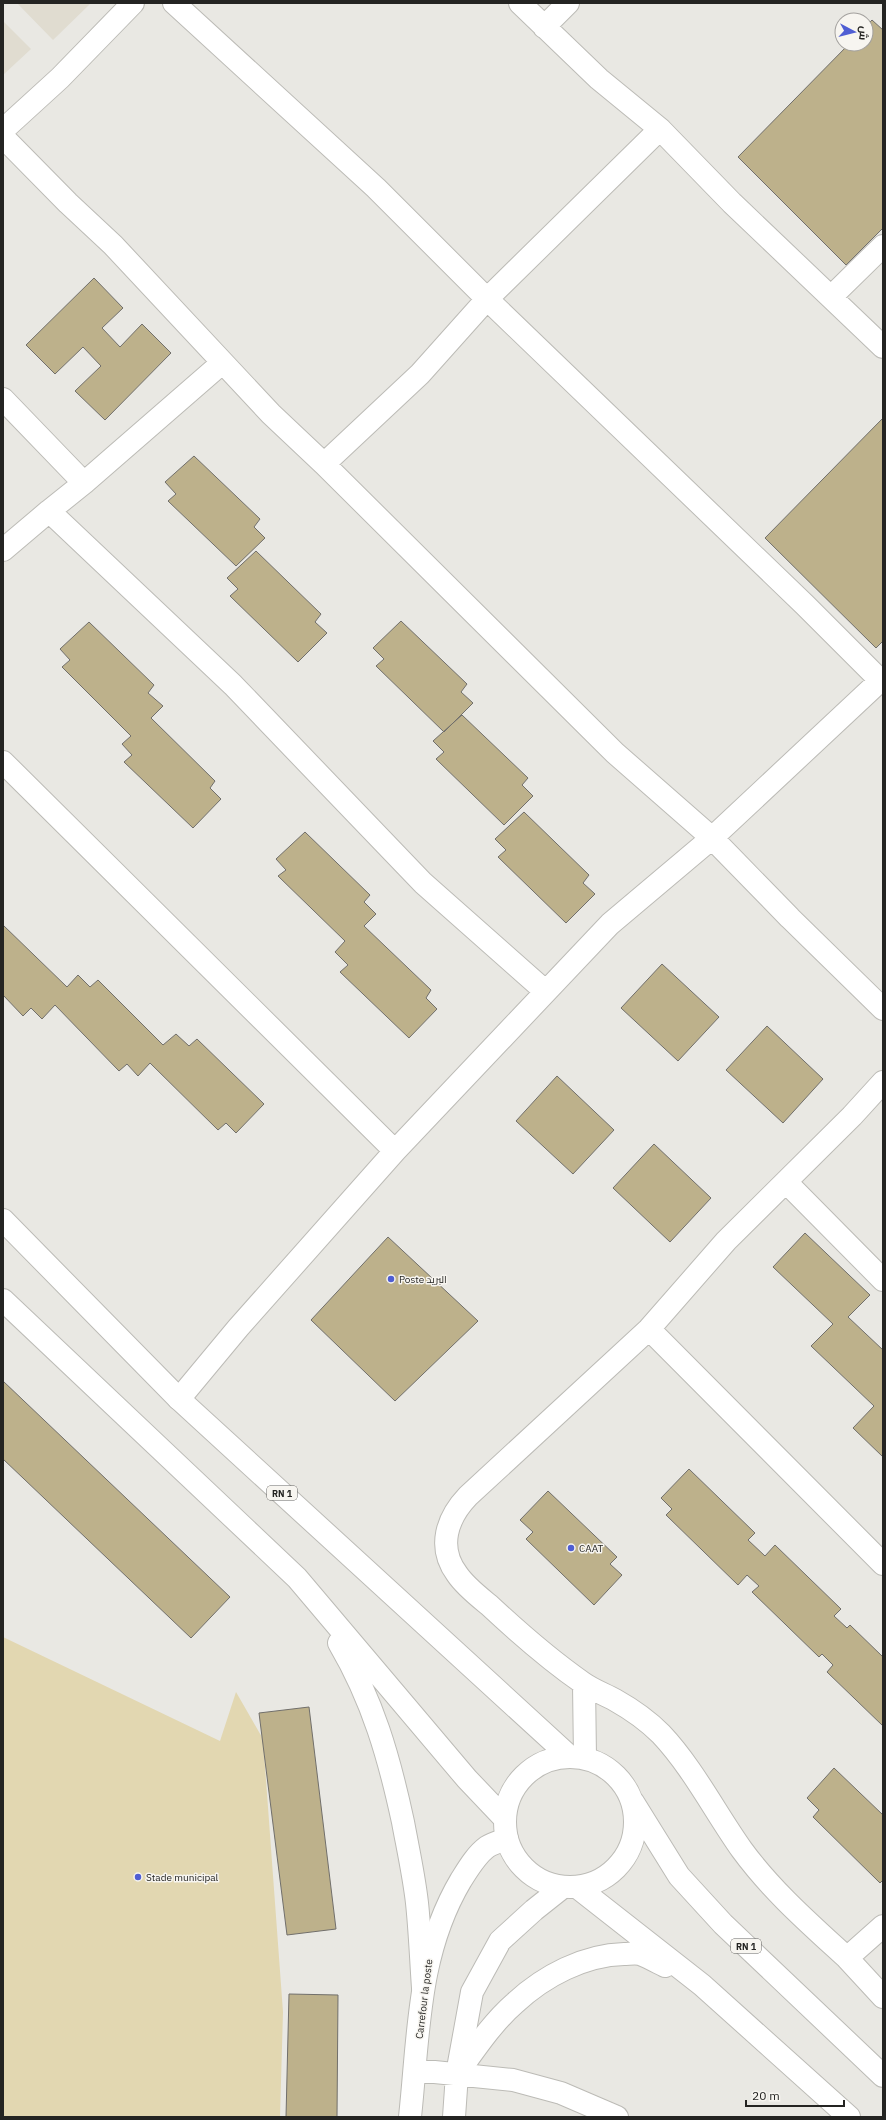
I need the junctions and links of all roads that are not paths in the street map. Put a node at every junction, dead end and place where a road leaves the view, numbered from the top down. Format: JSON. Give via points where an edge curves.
{"nodes":[{"id":1,"x":133,"y":3,"type":"edge"},
{"id":2,"x":174,"y":3,"type":"edge"},
{"id":3,"x":520,"y":3,"type":"edge"},
{"id":4,"x":568,"y":3,"type":"edge"},
{"id":5,"x":544,"y":27,"type":"junction"},
{"id":6,"x":660,"y":129,"type":"junction"},
{"id":7,"x":3,"y":130,"type":"edge"},
{"id":8,"x":3,"y":137,"type":"edge"},
{"id":9,"x":883,"y":246,"type":"edge"},
{"id":10,"x":832,"y":296,"type":"junction"},
{"id":11,"x":487,"y":299,"type":"junction"},
{"id":12,"x":883,"y":347,"type":"edge"},
{"id":13,"x":222,"y":363,"type":"junction"},
{"id":14,"x":3,"y":399,"type":"edge"},
{"id":15,"x":324,"y":464,"type":"junction"},
{"id":16,"x":84,"y":483,"type":"junction"},
{"id":17,"x":49,"y":510,"type":"junction"},
{"id":18,"x":3,"y":550,"type":"edge"},
{"id":19,"x":882,"y":680,"type":"edge"},
{"id":20,"x":3,"y":762,"type":"edge"},
{"id":21,"x":712,"y":838,"type":"junction"},
{"id":22,"x":545,"y":991,"type":"junction"},
{"id":23,"x":883,"y":1009,"type":"edge"},
{"id":24,"x":883,"y":1082,"type":"edge"},
{"id":25,"x":395,"y":1151,"type":"junction"},
{"id":26,"x":786,"y":1182,"type":"junction"},
{"id":27,"x":3,"y":1220,"type":"edge"},
{"id":28,"x":883,"y":1280,"type":"edge"},
{"id":29,"x":3,"y":1300,"type":"edge"},
{"id":30,"x":649,"y":1329,"type":"junction"},
{"id":31,"x":179,"y":1399,"type":"junction"},
{"id":32,"x":883,"y":1564,"type":"edge"},
{"id":33,"x":297,"y":1578,"type":"junction"},
{"id":34,"x":584,"y":1684,"type":"junction"},
{"id":35,"x":577,"y":1757,"type":"junction"},
{"id":36,"x":630,"y":1798,"type":"junction"},
{"id":37,"x":506,"y":1829,"type":"junction"},
{"id":38,"x":570,"y":1887,"type":"junction"},
{"id":39,"x":883,"y":1926,"type":"edge"},
{"id":40,"x":847,"y":1958,"type":"junction"},
{"id":41,"x":702,"y":1985,"type":"junction"},
{"id":42,"x":423,"y":1988,"type":"junction"},
{"id":43,"x":883,"y":1997,"type":"edge"},
{"id":44,"x":415,"y":2070,"type":"junction"},
{"id":45,"x":457,"y":2074,"type":"junction"},
{"id":46,"x":883,"y":2076,"type":"edge"},
{"id":47,"x":410,"y":2117,"type":"edge"},
{"id":48,"x":454,"y":2117,"type":"edge"},
{"id":49,"x":617,"y":2117,"type":"edge"},
{"id":50,"x":849,"y":2117,"type":"edge"}],
"edges":[{"from":1,"to":7,"type":"main road","via":[[60,78]]},
{"from":2,"to":11,"type":"main road","via":[[376,188]]},
{"from":3,"to":5,"type":"main road"},
{"from":4,"to":5,"type":"main road"},
{"from":5,"to":6,"type":"main road","via":[[599,79]]},
{"from":6,"to":10,"type":"main road","via":[[732,203]]},
{"from":6,"to":11,"type":"main road"},
{"from":8,"to":13,"type":"main road","via":[[113,245]]},
{"from":9,"to":10,"type":"main road"},
{"from":10,"to":12,"type":"main road"},
{"from":11,"to":15,"type":"main road","via":[[420,374]]},
{"from":11,"to":19,"type":"main road"},
{"from":13,"to":15,"type":"main road"},
{"from":13,"to":16,"type":"main road"},
{"from":14,"to":16,"type":"main road"},
{"from":15,"to":21,"type":"main road","via":[[615,753]]},
{"from":16,"to":17,"type":"main road"},
{"from":17,"to":18,"type":"main road"},
{"from":17,"to":22,"type":"main road","via":[[233,685],[423,883]]},
{"from":19,"to":21,"type":"main road"},
{"from":20,"to":25,"type":"main road"},
{"from":21,"to":22,"type":"main road","via":[[610,924]]},
{"from":21,"to":23,"type":"main road"},
{"from":22,"to":25,"type":"main road"},
{"from":24,"to":26,"type":"main road"},
{"from":25,"to":31,"type":"main road","via":[[238,1328]]},
{"from":26,"to":28,"type":"main road"},
{"from":26,"to":30,"type":"main road","via":[[726,1241]]},
{"from":27,"to":31,"type":"main road","number":"RN 1"},
{"from":29,"to":33,"type":"main road"},
{"from":30,"to":32,"type":"main road"},
{"from":30,"to":34,"type":"main road","via":[[468,1496],[456,1509],[448,1524],[448,1558],[456,1574],[512,1627]]},
{"from":31,"to":35,"type":"main road","number":"RN 1"},
{"from":33,"to":37,"type":"main road","via":[[467,1779]]},
{"from":33,"to":42,"type":"main road","via":[[366,1692],[380,1732],[411,1863],[417,1904]]},
{"from":34,"to":35,"type":"main road"},
{"from":34,"to":40,"type":"main road","via":[[616,1700],[660,1733],[679,1755],[760,1873],[782,1898]]},
{"from":35,"to":36,"type":"main road","via":[[609,1769],[621,1782]]},
{"from":35,"to":37,"type":"main road","via":[[550,1760],[532,1768],[523,1777],[508,1800]]},
{"from":36,"to":38,"type":"main road","via":[[635,1817],[633,1837],[626,1855],[613,1871],[602,1878]]},
{"from":36,"to":46,"type":"main road","number":"RN 1","via":[[679,1876],[723,1924]]},
{"from":37,"to":38,"type":"main road","via":[[515,1856],[528,1872],[544,1882]]},
{"from":37,"to":42,"type":"main road","name":"Carrefour la poste","via":[[482,1852],[457,1887],[435,1935]]},
{"from":38,"to":41,"type":"main road"},
{"from":38,"to":45,"type":"main road","via":[[534,1910],[500,1941],[472,1992]]},
{"from":39,"to":40,"type":"main road"},
{"from":40,"to":43,"type":"main road"},
{"from":41,"to":45,"type":"main road","via":[[638,1954],[603,1957],[574,1966],[542,1980],[514,2003],[488,2031]]},
{"from":41,"to":50,"type":"main road"},
{"from":42,"to":44,"type":"main road","name":"Carrefour la poste"},
{"from":44,"to":45,"type":"main road"},
{"from":44,"to":47,"type":"main road","name":"Carrefour la poste"},
{"from":45,"to":48,"type":"main road"},
{"from":45,"to":49,"type":"main road","via":[[513,2080],[561,2093]]}]}
